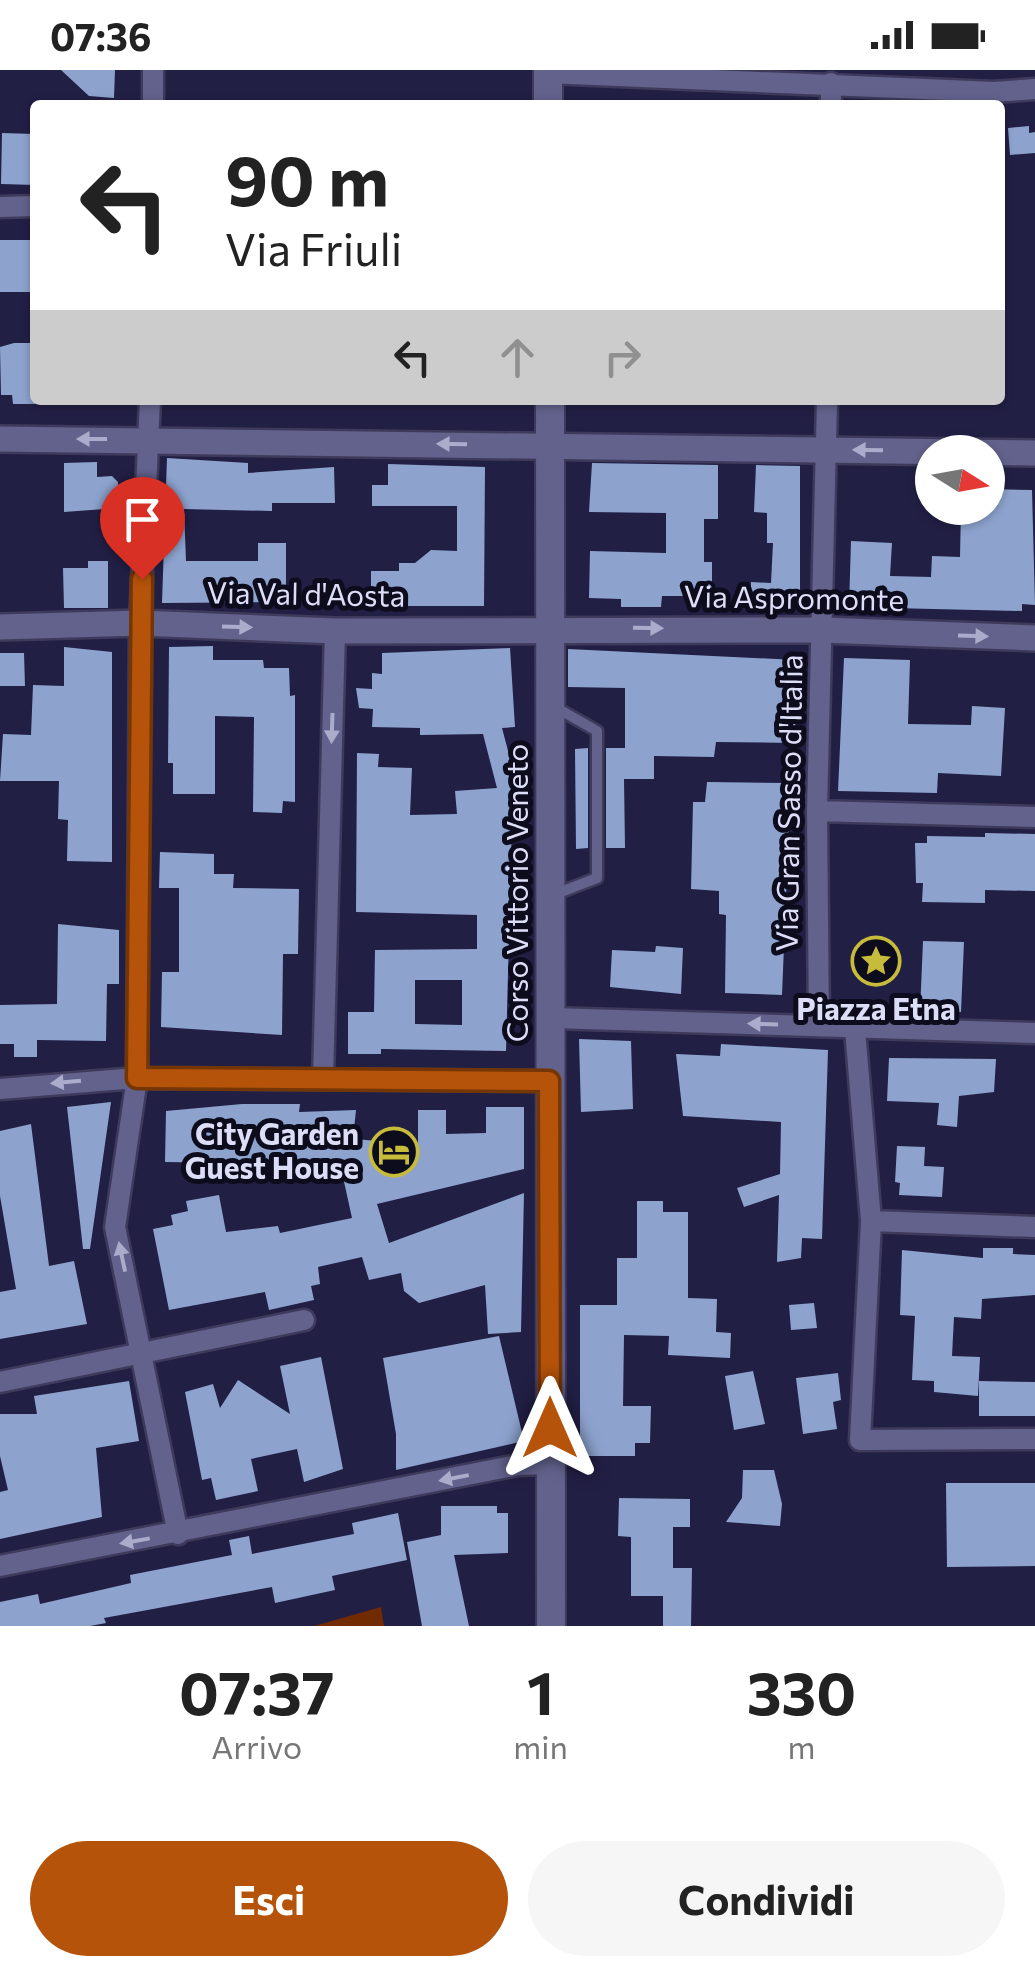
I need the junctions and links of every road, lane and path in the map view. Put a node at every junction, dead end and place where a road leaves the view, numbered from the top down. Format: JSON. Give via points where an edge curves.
{"nodes":[{"id":1,"x":152,"y":70,"type":"edge"},
{"id":2,"x":548,"y":71,"type":"edge"},
{"id":3,"x":831,"y":83,"type":"junction"},
{"id":4,"x":1035,"y":89,"type":"edge"},
{"id":5,"x":152,"y":100,"type":"edge"},
{"id":6,"x":548,"y":100,"type":"edge"},
{"id":7,"x":831,"y":100,"type":"edge"},
{"id":8,"x":30,"y":206,"type":"edge"},
{"id":9,"x":0,"y":207,"type":"edge"},
{"id":10,"x":150,"y":405,"type":"edge"},
{"id":11,"x":550,"y":405,"type":"edge"},
{"id":12,"x":827,"y":405,"type":"edge"},
{"id":13,"x":0,"y":439,"type":"edge"},
{"id":14,"x":149,"y":439,"type":"junction"},
{"id":15,"x":550,"y":446,"type":"junction"},
{"id":16,"x":827,"y":449,"type":"junction"},
{"id":17,"x":1035,"y":452,"type":"edge"},
{"id":18,"x":140,"y":622,"type":"junction"},
{"id":19,"x":0,"y":627,"type":"edge"},
{"id":20,"x":551,"y":628,"type":"junction"},
{"id":21,"x":822,"y":630,"type":"junction"},
{"id":22,"x":335,"y":631,"type":"junction"},
{"id":23,"x":1035,"y":638,"type":"edge"},
{"id":24,"x":552,"y":705,"type":"junction"},
{"id":25,"x":817,"y":811,"type":"junction"},
{"id":26,"x":1035,"y":817,"type":"edge"},
{"id":27,"x":552,"y":896,"type":"junction"},
{"id":28,"x":552,"y":1018,"type":"junction"},
{"id":29,"x":819,"y":1026,"type":"junction"},
{"id":30,"x":855,"y":1029,"type":"junction"},
{"id":31,"x":1035,"y":1033,"type":"edge"},
{"id":32,"x":137,"y":1078,"type":"junction"},
{"id":33,"x":324,"y":1079,"type":"junction"},
{"id":34,"x":549,"y":1081,"type":"junction"},
{"id":35,"x":0,"y":1089,"type":"edge"},
{"id":36,"x":871,"y":1221,"type":"junction"},
{"id":37,"x":1035,"y":1227,"type":"edge"},
{"id":38,"x":304,"y":1320,"type":"dead end"},
{"id":39,"x":141,"y":1353,"type":"junction"},
{"id":40,"x":0,"y":1382,"type":"edge"},
{"id":41,"x":1035,"y":1439,"type":"edge"},
{"id":42,"x":550,"y":1464,"type":"junction"},
{"id":43,"x":178,"y":1534,"type":"junction"},
{"id":44,"x":0,"y":1566,"type":"edge"},
{"id":45,"x":551,"y":1626,"type":"edge"}],
"edges":[{"from":1,"to":5,"type":"street"},
{"from":2,"to":3,"type":"street"},
{"from":2,"to":6,"type":"main road"},
{"from":3,"to":4,"type":"street"},
{"from":3,"to":7,"type":"street"},
{"from":8,"to":9,"type":"street"},
{"from":10,"to":14,"type":"street"},
{"from":11,"to":15,"type":"main road","name":"Corso Vittorio Veneto"},
{"from":12,"to":16,"type":"street","name":"Via Gran Sasso d'Italia"},
{"from":14,"to":13,"type":"street","one_way":true},
{"from":15,"to":14,"type":"street","one_way":true},
{"from":14,"to":18,"type":"street"},
{"from":15,"to":16,"type":"street"},
{"from":15,"to":20,"type":"main road","name":"Corso Vittorio Veneto"},
{"from":17,"to":16,"type":"street","one_way":true},
{"from":16,"to":21,"type":"street","name":"Via Gran Sasso d'Italia"},
{"from":18,"to":19,"type":"street","name":"Via Val d'Aosta"},
{"from":18,"to":22,"type":"street","name":"Via Val d'Aosta","one_way":true},
{"from":18,"to":32,"type":"street"},
{"from":20,"to":21,"type":"street","name":"Via Aspromonte","one_way":true},
{"from":20,"to":22,"type":"street","name":"Via Val d'Aosta"},
{"from":20,"to":24,"type":"main road","name":"Corso Vittorio Veneto"},
{"from":21,"to":23,"type":"street","name":"Via Aspromonte","one_way":true},
{"from":21,"to":25,"type":"street","name":"Via Gran Sasso d'Italia"},
{"from":22,"to":33,"type":"street","one_way":true},
{"from":24,"to":27,"type":"main road","name":"Corso Vittorio Veneto"},
{"from":24,"to":27,"type":"lane","via":[[598,731],[597,878]]},
{"from":25,"to":26,"type":"street"},
{"from":25,"to":29,"type":"street","name":"Via Gran Sasso d'Italia"},
{"from":27,"to":28,"type":"main road","name":"Corso Vittorio Veneto"},
{"from":29,"to":28,"type":"street","one_way":true},
{"from":28,"to":34,"type":"main road","name":"Corso Vittorio Veneto"},
{"from":29,"to":30,"type":"street"},
{"from":30,"to":31,"type":"street"},
{"from":30,"to":36,"type":"street"},
{"from":32,"to":33,"type":"street"},
{"from":32,"to":35,"type":"street","one_way":true},
{"from":39,"to":32,"type":"street","one_way":true,"via":[[116,1227]]},
{"from":33,"to":34,"type":"street"},
{"from":34,"to":42,"type":"main road","name":"Corso Vittorio Veneto"},
{"from":36,"to":37,"type":"street"},
{"from":36,"to":41,"type":"street","via":[[860,1440]]},
{"from":38,"to":39,"type":"street"},
{"from":39,"to":40,"type":"street"},
{"from":39,"to":43,"type":"street"},
{"from":42,"to":43,"type":"street","one_way":true},
{"from":42,"to":45,"type":"main road","name":"Corso Vittorio Veneto"},
{"from":43,"to":44,"type":"street","one_way":true}]}
